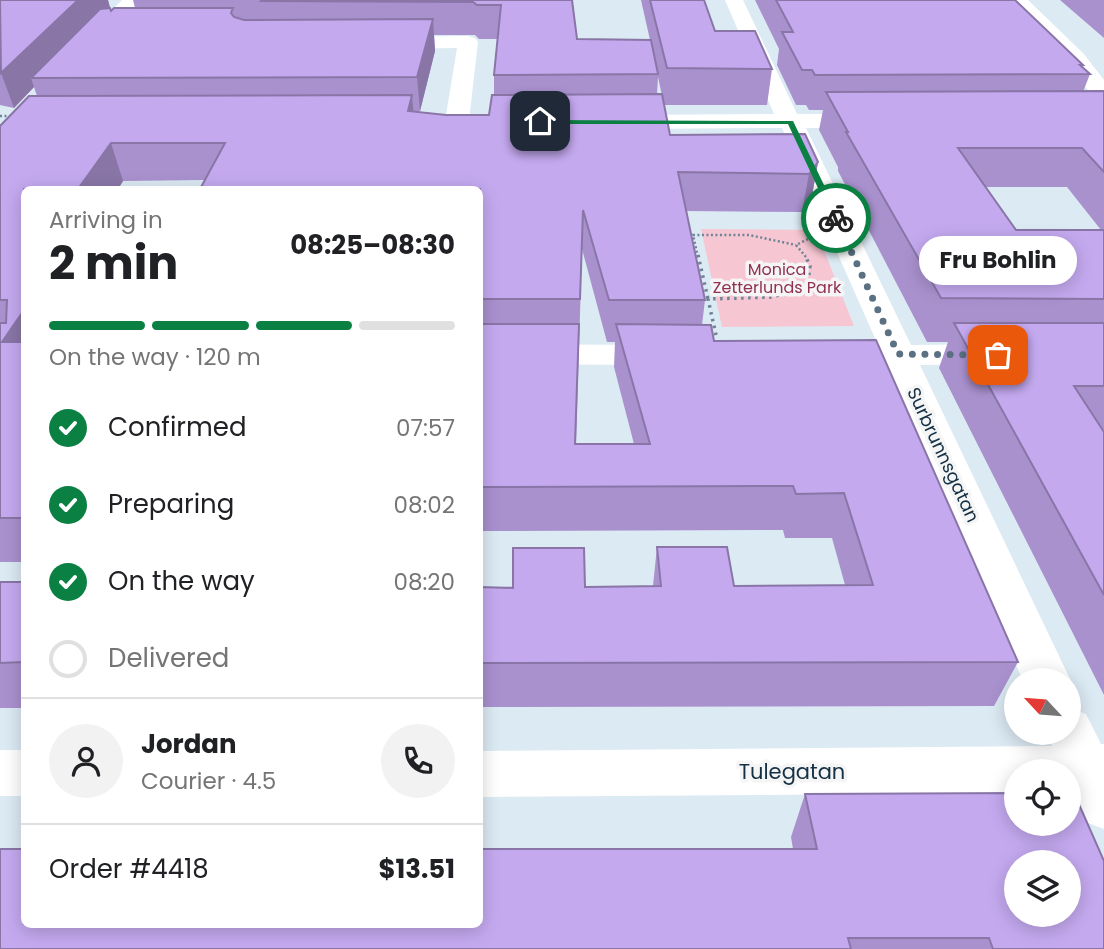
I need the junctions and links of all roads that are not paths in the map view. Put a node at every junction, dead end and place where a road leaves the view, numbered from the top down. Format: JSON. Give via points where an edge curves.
{"nodes":[{"id":1,"x":132,"y":0,"type":"edge"},
{"id":2,"x":734,"y":0,"type":"edge"},
{"id":3,"x":1017,"y":0,"type":"edge"},
{"id":4,"x":102,"y":31,"type":"junction"},
{"id":5,"x":125,"y":31,"type":"edge"},
{"id":6,"x":359,"y":43,"type":"edge"},
{"id":7,"x":1077,"y":58,"type":"junction"},
{"id":8,"x":73,"y":62,"type":"edge"},
{"id":9,"x":1104,"y":73,"type":"edge"},
{"id":10,"x":1104,"y":83,"type":"edge"},
{"id":11,"x":1104,"y":93,"type":"edge"},
{"id":12,"x":431,"y":127,"type":"edge"},
{"id":13,"x":597,"y":127,"type":"edge"},
{"id":14,"x":794,"y":127,"type":"junction"},
{"id":15,"x":896,"y":127,"type":"edge"},
{"id":16,"x":707,"y":345,"type":"edge"},
{"id":17,"x":483,"y":354,"type":"edge"},
{"id":18,"x":898,"y":354,"type":"junction"},
{"id":19,"x":849,"y":355,"type":"edge"},
{"id":20,"x":1024,"y":355,"type":"edge"},
{"id":21,"x":1041,"y":668,"type":"edge"},
{"id":22,"x":1091,"y":767,"type":"edge"},
{"id":23,"x":0,"y":773,"type":"edge"},
{"id":24,"x":21,"y":774,"type":"edge"},
{"id":25,"x":483,"y":774,"type":"edge"}],
"edges":[{"from":1,"to":4,"type":"street"},
{"from":2,"to":14,"type":"street","name":"Surbrunnsgatan"},
{"from":3,"to":7,"type":"street"},
{"from":4,"to":5,"type":"street"},
{"from":4,"to":8,"type":"street"},
{"from":6,"to":12,"type":"street","via":[[468,42],[472,125]]},
{"from":7,"to":9,"type":"street"},
{"from":7,"to":10,"type":"street"},
{"from":7,"to":11,"type":"street"},
{"from":13,"to":14,"type":"street"},
{"from":14,"to":15,"type":"street"},
{"from":14,"to":18,"type":"street","name":"Surbrunnsgatan"},
{"from":16,"to":17,"type":"street"},
{"from":18,"to":19,"type":"street"},
{"from":18,"to":20,"type":"street"},
{"from":18,"to":21,"type":"street","name":"Surbrunnsgatan"},
{"from":22,"to":25,"type":"street","name":"Tulegatan"},
{"from":23,"to":24,"type":"street"}]}
